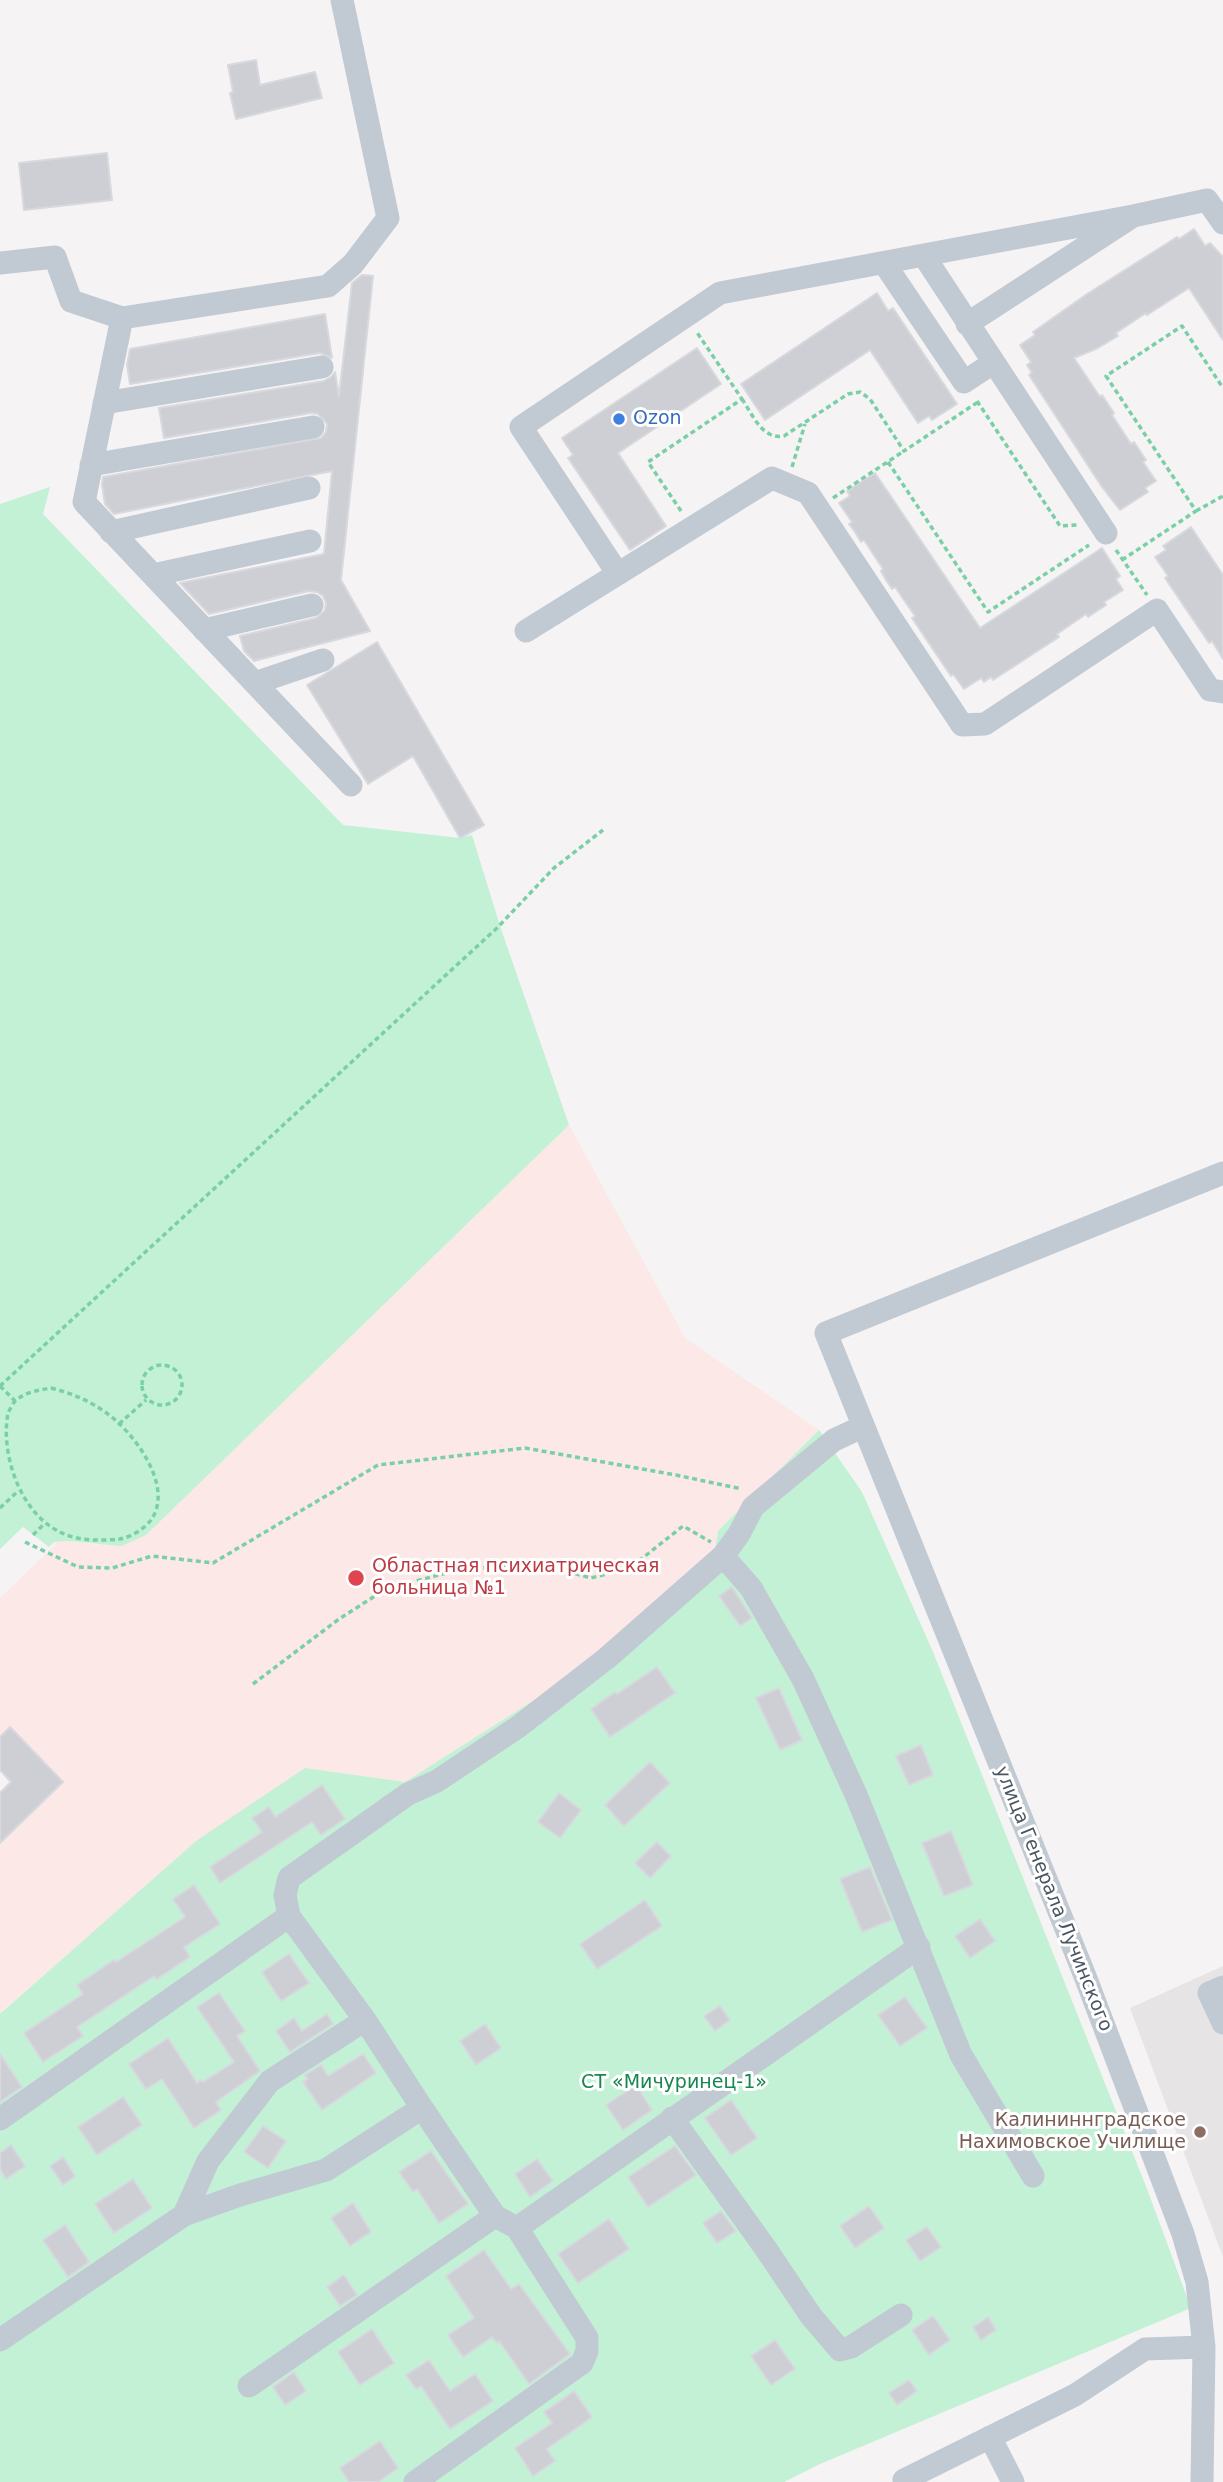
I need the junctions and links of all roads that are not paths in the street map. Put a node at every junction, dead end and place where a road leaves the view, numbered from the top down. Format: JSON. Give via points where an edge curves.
{"nodes":[{"id":1,"x":342,"y":0,"type":"edge"},
{"id":2,"x":1133,"y":216,"type":"junction"},
{"id":3,"x":1223,"y":223,"type":"edge"},
{"id":4,"x":924,"y":256,"type":"junction"},
{"id":5,"x":0,"y":263,"type":"edge"},
{"id":6,"x":884,"y":263,"type":"junction"},
{"id":7,"x":122,"y":318,"type":"junction"},
{"id":8,"x":967,"y":324,"type":"junction"},
{"id":9,"x":993,"y":363,"type":"junction"},
{"id":10,"x":322,"y":367,"type":"dead end"},
{"id":11,"x":104,"y":403,"type":"junction"},
{"id":12,"x":313,"y":427,"type":"dead end"},
{"id":13,"x":92,"y":465,"type":"junction"},
{"id":14,"x":309,"y":488,"type":"dead end"},
{"id":15,"x":111,"y":532,"type":"junction"},
{"id":16,"x":1106,"y":533,"type":"road end"},
{"id":17,"x":310,"y":541,"type":"dead end"},
{"id":18,"x":618,"y":574,"type":"junction"},
{"id":19,"x":153,"y":575,"type":"junction"},
{"id":20,"x":312,"y":605,"type":"dead end"},
{"id":21,"x":204,"y":629,"type":"junction"},
{"id":22,"x":526,"y":631,"type":"dead end"},
{"id":23,"x":323,"y":660,"type":"dead end"},
{"id":24,"x":255,"y":683,"type":"junction"},
{"id":25,"x":1223,"y":692,"type":"edge"},
{"id":26,"x":351,"y":785,"type":"dead end"},
{"id":27,"x":1223,"y":1173,"type":"edge"},
{"id":28,"x":862,"y":1427,"type":"junction"},
{"id":29,"x":723,"y":1556,"type":"junction"},
{"id":30,"x":289,"y":1916,"type":"junction"},
{"id":31,"x":919,"y":1947,"type":"junction"},
{"id":32,"x":1223,"y":1987,"type":"edge"},
{"id":33,"x":365,"y":2020,"type":"junction"},
{"id":34,"x":1223,"y":2023,"type":"edge"},
{"id":35,"x":422,"y":2108,"type":"junction"},
{"id":36,"x":672,"y":2118,"type":"junction"},
{"id":37,"x":0,"y":2119,"type":"edge"},
{"id":38,"x":1033,"y":2176,"type":"dead end"},
{"id":39,"x":184,"y":2214,"type":"junction"},
{"id":40,"x":495,"y":2217,"type":"junction"},
{"id":41,"x":517,"y":2228,"type":"junction"},
{"id":42,"x":901,"y":2315,"type":"dead end"},
{"id":43,"x":0,"y":2340,"type":"edge"},
{"id":44,"x":1204,"y":2347,"type":"junction"},
{"id":45,"x":249,"y":2386,"type":"dead end"},
{"id":46,"x":990,"y":2437,"type":"junction"},
{"id":47,"x":904,"y":2480,"type":"edge"},
{"id":48,"x":415,"y":2482,"type":"edge"},
{"id":49,"x":1013,"y":2482,"type":"edge"},
{"id":50,"x":1202,"y":2482,"type":"edge"}],
"edges":[{"from":1,"to":7,"type":"street","via":[[388,218],[328,286]]},
{"from":2,"to":3,"type":"street","via":[[1208,200]]},
{"from":2,"to":4,"type":"street"},
{"from":2,"to":8,"type":"street"},
{"from":4,"to":6,"type":"street"},
{"from":4,"to":8,"type":"street"},
{"from":5,"to":7,"type":"street","via":[[55,257],[71,301]]},
{"from":6,"to":9,"type":"street","via":[[964,382]]},
{"from":6,"to":18,"type":"street","via":[[720,293],[521,427]]},
{"from":7,"to":11,"type":"street"},
{"from":8,"to":9,"type":"street"},
{"from":9,"to":16,"type":"street"},
{"from":10,"to":11,"type":"street"},
{"from":11,"to":13,"type":"street"},
{"from":12,"to":13,"type":"street"},
{"from":13,"to":15,"type":"street","via":[[84,502]]},
{"from":14,"to":15,"type":"street"},
{"from":15,"to":19,"type":"street"},
{"from":17,"to":19,"type":"street"},
{"from":18,"to":22,"type":"street"},
{"from":18,"to":25,"type":"street","via":[[772,478],[808,494],[962,725],[985,724],[1157,610],[1210,690]]},
{"from":19,"to":21,"type":"street"},
{"from":20,"to":21,"type":"street"},
{"from":21,"to":24,"type":"street"},
{"from":23,"to":24,"type":"street"},
{"from":24,"to":26,"type":"street"},
{"from":27,"to":28,"type":"street","name":"улица Генерала Лучинского","via":[[826,1334]]},
{"from":28,"to":29,"type":"street","via":[[834,1440],[753,1507]]},
{"from":28,"to":44,"type":"street","name":"улица Генерала Лучинского","via":[[1085,1976],[1183,2234],[1196,2282]]},
{"from":29,"to":30,"type":"street","via":[[607,1658],[519,1727],[437,1781],[408,1794],[289,1878],[285,1895]]},
{"from":29,"to":31,"type":"street","via":[[751,1588],[803,1679]]},
{"from":30,"to":33,"type":"street"},
{"from":30,"to":37,"type":"street"},
{"from":31,"to":36,"type":"street"},
{"from":31,"to":38,"type":"street","via":[[961,2054]]},
{"from":32,"to":34,"type":"street","via":[[1209,1993]]},
{"from":33,"to":35,"type":"street"},
{"from":33,"to":39,"type":"street","via":[[270,2081],[208,2161]]},
{"from":35,"to":39,"type":"street","via":[[326,2170]]},
{"from":35,"to":40,"type":"street"},
{"from":36,"to":41,"type":"street"},
{"from":36,"to":42,"type":"street","via":[[811,2316],[840,2350]]},
{"from":39,"to":43,"type":"street"},
{"from":40,"to":41,"type":"street"},
{"from":40,"to":45,"type":"street"},
{"from":41,"to":48,"type":"street","via":[[587,2338],[587,2351],[582,2363]]},
{"from":44,"to":46,"type":"street","via":[[1145,2349],[1074,2395]]},
{"from":44,"to":50,"type":"street","name":"улица Генерала Лучинского"},
{"from":46,"to":47,"type":"street"},
{"from":46,"to":49,"type":"street"}]}
